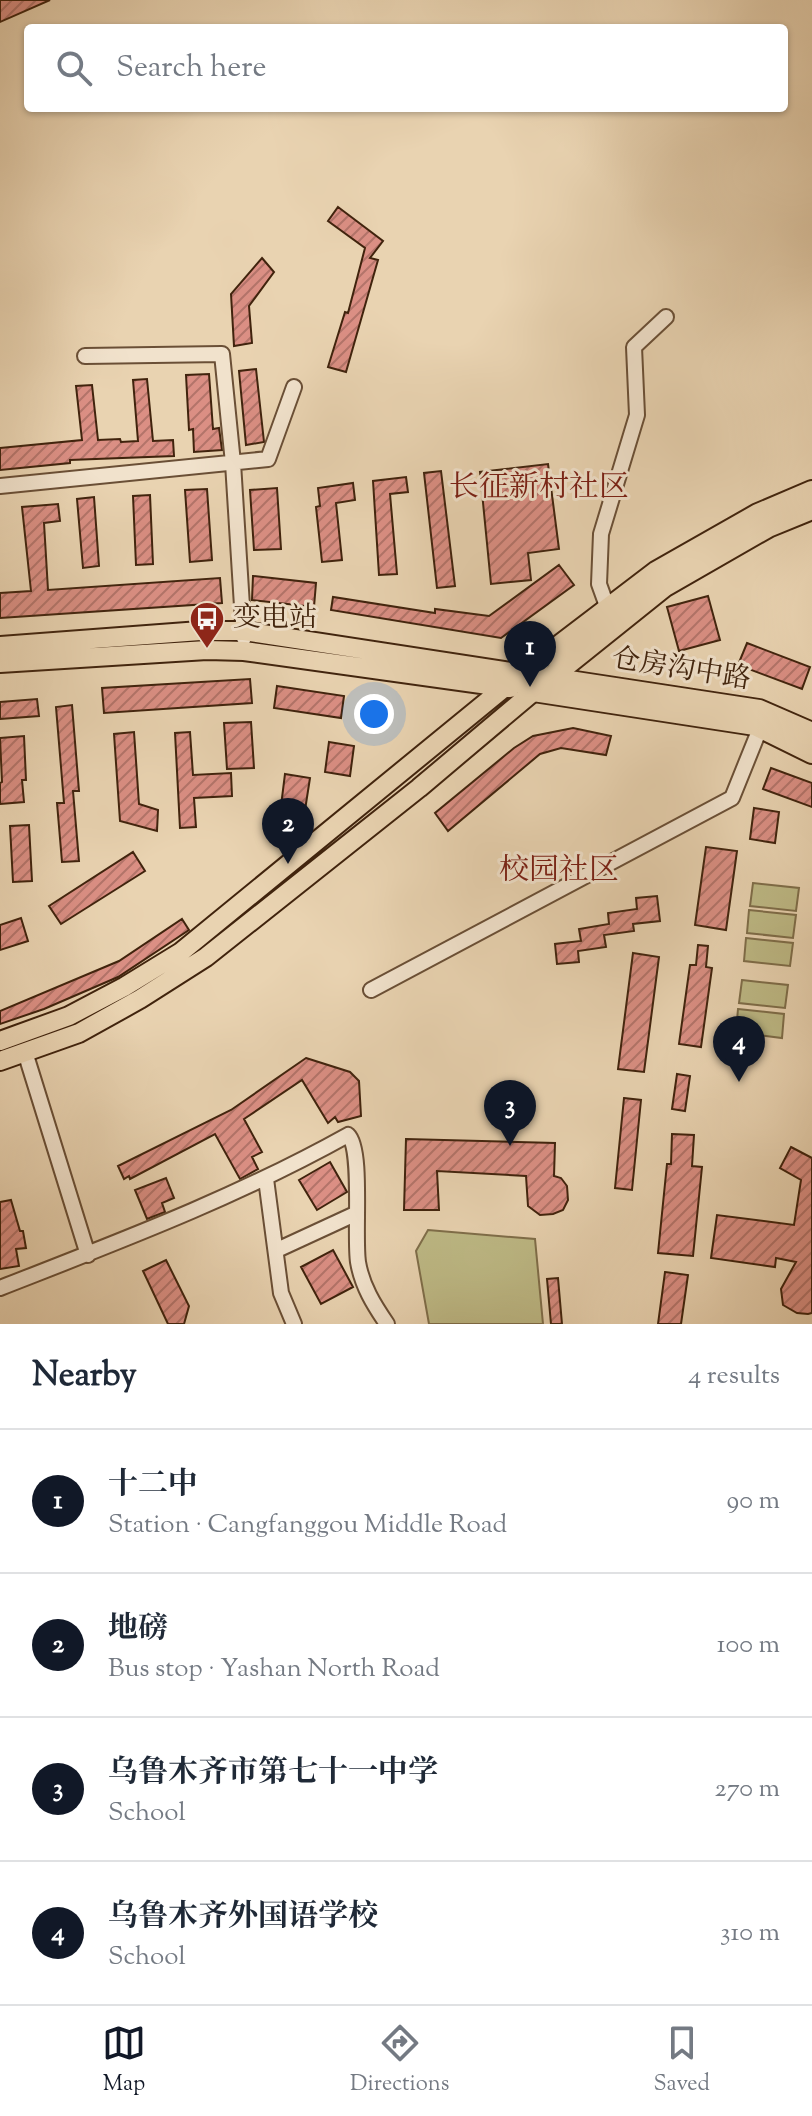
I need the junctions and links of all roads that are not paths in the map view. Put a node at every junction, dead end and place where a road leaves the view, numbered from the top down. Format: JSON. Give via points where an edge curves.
{"nodes":[{"id":1,"x":666,"y":317,"type":"dead end"},
{"id":2,"x":85,"y":356,"type":"dead end"},
{"id":3,"x":294,"y":387,"type":"dead end"},
{"id":4,"x":233,"y":463,"type":"junction"},
{"id":5,"x":0,"y":486,"type":"edge"},
{"id":6,"x":812,"y":491,"type":"edge"},
{"id":7,"x":812,"y":509,"type":"edge"},
{"id":8,"x":608,"y":609,"type":"junction"},
{"id":9,"x":244,"y":631,"type":"junction"},
{"id":10,"x":0,"y":646,"type":"edge"},
{"id":11,"x":244,"y":651,"type":"junction"},
{"id":12,"x":0,"y":663,"type":"edge"},
{"id":13,"x":528,"y":682,"type":"junction"},
{"id":14,"x":763,"y":720,"type":"junction"},
{"id":15,"x":812,"y":733,"type":"edge"},
{"id":16,"x":812,"y":753,"type":"edge"},
{"id":17,"x":371,"y":990,"type":"dead end"},
{"id":18,"x":0,"y":1041,"type":"edge"},
{"id":19,"x":25,"y":1052,"type":"junction"},
{"id":20,"x":0,"y":1061,"type":"edge"},
{"id":21,"x":266,"y":1179,"type":"junction"},
{"id":22,"x":355,"y":1214,"type":"junction"},
{"id":23,"x":277,"y":1250,"type":"junction"},
{"id":24,"x":88,"y":1255,"type":"junction"},
{"id":25,"x":0,"y":1288,"type":"edge"},
{"id":26,"x":294,"y":1324,"type":"edge"},
{"id":27,"x":387,"y":1324,"type":"edge"}],
"edges":[{"from":1,"to":8,"type":"street","via":[[634,347],[637,415],[601,534],[599,584]]},
{"from":2,"to":4,"type":"street","via":[[222,354]]},
{"from":3,"to":4,"type":"street","via":[[268,459]]},
{"from":4,"to":5,"type":"street"},
{"from":4,"to":9,"type":"street"},
{"from":6,"to":8,"type":"highway","via":[[668,564]]},
{"from":7,"to":13,"type":"highway","via":[[768,527],[665,586]]},
{"from":8,"to":13,"type":"highway"},
{"from":9,"to":10,"type":"main road"},
{"from":9,"to":11,"type":"street"},
{"from":9,"to":13,"type":"main road"},
{"from":11,"to":12,"type":"main road"},
{"from":11,"to":13,"type":"main road"},
{"from":13,"to":14,"type":"highway"},
{"from":13,"to":18,"type":"main road","via":[[181,952],[69,1016]]},
{"from":13,"to":19,"type":"main road","via":[[419,788],[206,957],[79,1033]]},
{"from":14,"to":15,"type":"highway","name":"仓房沟中路"},
{"from":14,"to":16,"type":"highway"},
{"from":14,"to":17,"type":"street","via":[[732,798]]},
{"from":19,"to":20,"type":"main road"},
{"from":19,"to":24,"type":"street"},
{"from":21,"to":22,"type":"street","via":[[348,1135],[357,1159]]},
{"from":21,"to":23,"type":"street"},
{"from":21,"to":24,"type":"street"},
{"from":22,"to":23,"type":"street"},
{"from":22,"to":27,"type":"street","via":[[359,1263],[369,1296]]},
{"from":23,"to":26,"type":"street","via":[[281,1293]]},
{"from":24,"to":25,"type":"street"}]}
